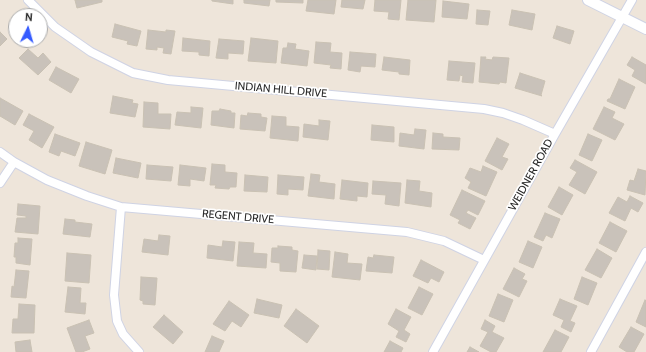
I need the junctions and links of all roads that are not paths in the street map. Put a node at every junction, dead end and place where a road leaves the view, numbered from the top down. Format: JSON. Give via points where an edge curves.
{"nodes":[{"id":1,"x":28,"y":0,"type":"edge"},
{"id":2,"x":588,"y":0,"type":"edge"},
{"id":3,"x":632,"y":0,"type":"edge"},
{"id":4,"x":623,"y":18,"type":"junction"},
{"id":5,"x":646,"y":29,"type":"edge"},
{"id":6,"x":554,"y":134,"type":"junction"},
{"id":7,"x":0,"y":152,"type":"edge"},
{"id":8,"x":14,"y":162,"type":"junction"},
{"id":9,"x":0,"y":183,"type":"edge"},
{"id":10,"x":121,"y":207,"type":"junction"},
{"id":11,"x":646,"y":252,"type":"edge"},
{"id":12,"x":484,"y":260,"type":"junction"},
{"id":13,"x":139,"y":352,"type":"edge"},
{"id":14,"x":433,"y":352,"type":"edge"},
{"id":15,"x":591,"y":352,"type":"edge"}],
"edges":[{"from":1,"to":6,"type":"street","name":"INDIAN HILL DRIVE","via":[[55,27],[78,44],[133,73],[168,80],[484,109],[523,120]]},
{"from":2,"to":4,"type":"street"},
{"from":3,"to":4,"type":"street","name":"WEIDNER ROAD"},
{"from":4,"to":5,"type":"street"},
{"from":4,"to":6,"type":"street","name":"WEIDNER ROAD"},
{"from":6,"to":12,"type":"street","name":"WEIDNER ROAD"},
{"from":7,"to":8,"type":"street","name":"REGENT DRIVE"},
{"from":8,"to":9,"type":"street"},
{"from":8,"to":10,"type":"street","name":"REGENT DRIVE","via":[[47,180]]},
{"from":10,"to":12,"type":"street","name":"REGENT DRIVE","via":[[407,232],[444,241]]},
{"from":10,"to":13,"type":"street","via":[[114,295],[117,321],[123,334]]},
{"from":11,"to":15,"type":"street"},
{"from":12,"to":14,"type":"street","name":"WEIDNER ROAD"}]}
